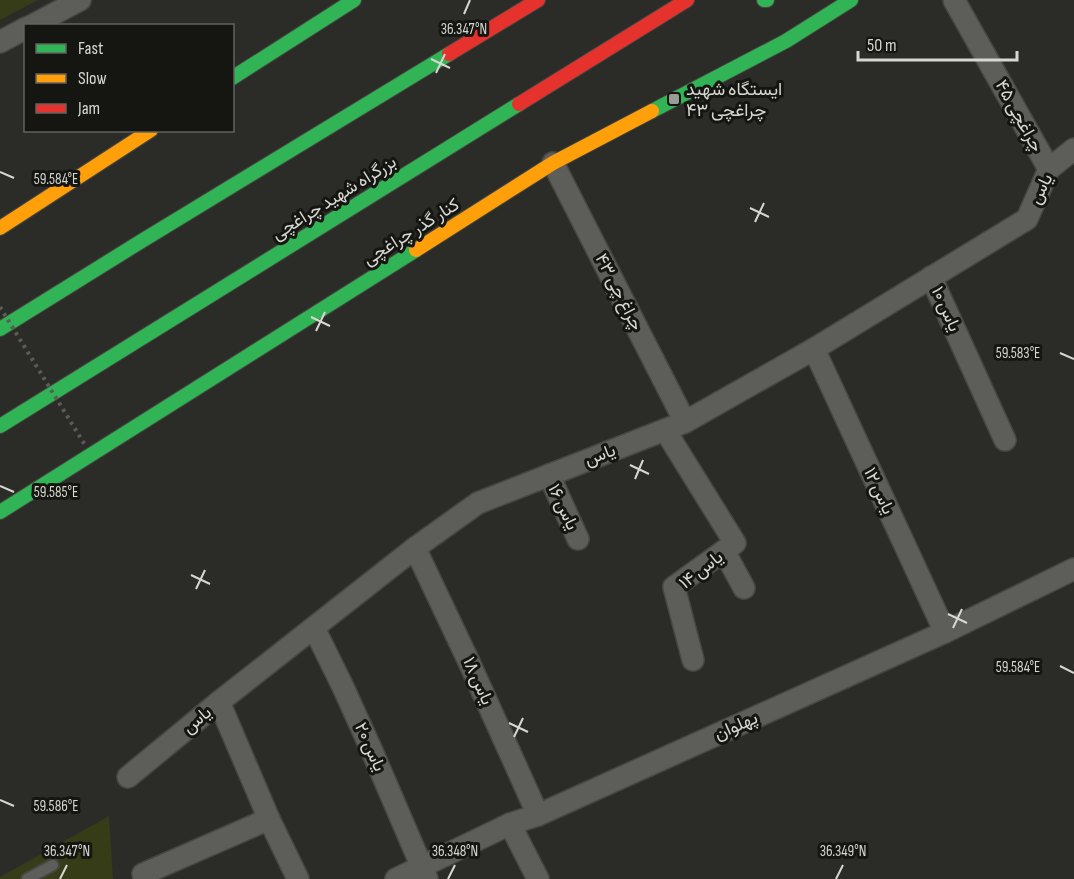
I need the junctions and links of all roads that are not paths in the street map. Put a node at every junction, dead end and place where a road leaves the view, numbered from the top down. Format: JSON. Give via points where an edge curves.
{"nodes":[{"id":1,"x":80,"y":0,"type":"edge"},
{"id":2,"x":354,"y":0,"type":"edge"},
{"id":3,"x":538,"y":0,"type":"edge"},
{"id":4,"x":687,"y":0,"type":"edge"},
{"id":5,"x":851,"y":0,"type":"edge"},
{"id":6,"x":954,"y":0,"type":"edge"},
{"id":7,"x":35,"y":24,"type":"edge"},
{"id":8,"x":24,"y":29,"type":"edge"},
{"id":9,"x":0,"y":42,"type":"edge"},
{"id":10,"x":234,"y":77,"type":"edge"},
{"id":11,"x":148,"y":132,"type":"edge"},
{"id":12,"x":1074,"y":149,"type":"edge"},
{"id":13,"x":553,"y":163,"type":"junction"},
{"id":14,"x":1049,"y":169,"type":"junction"},
{"id":15,"x":0,"y":228,"type":"edge"},
{"id":16,"x":140,"y":242,"type":"junction"},
{"id":17,"x":932,"y":277,"type":"junction"},
{"id":18,"x":193,"y":306,"type":"junction"},
{"id":19,"x":0,"y":314,"type":"edge"},
{"id":20,"x":0,"y":329,"type":"edge"},
{"id":21,"x":814,"y":349,"type":"junction"},
{"id":22,"x":48,"y":412,"type":"dead end"},
{"id":23,"x":685,"y":422,"type":"junction"},
{"id":24,"x":0,"y":426,"type":"edge"},
{"id":25,"x":665,"y":430,"type":"junction"},
{"id":26,"x":1005,"y":440,"type":"dead end"},
{"id":27,"x":549,"y":475,"type":"junction"},
{"id":28,"x":0,"y":512,"type":"edge"},
{"id":29,"x":578,"y":540,"type":"dead end"},
{"id":30,"x":415,"y":548,"type":"junction"},
{"id":31,"x":724,"y":551,"type":"junction"},
{"id":32,"x":1074,"y":569,"type":"edge"},
{"id":33,"x":744,"y":588,"type":"dead end"},
{"id":34,"x":314,"y":628,"type":"junction"},
{"id":35,"x":945,"y":632,"type":"junction"},
{"id":36,"x":693,"y":660,"type":"dead end"},
{"id":37,"x":219,"y":702,"type":"junction"},
{"id":38,"x":128,"y":777,"type":"dead end"},
{"id":39,"x":538,"y":815,"type":"junction"},
{"id":40,"x":270,"y":819,"type":"junction"},
{"id":41,"x":510,"y":824,"type":"junction"},
{"id":42,"x":53,"y":865,"type":"dead end"},
{"id":43,"x":424,"y":873,"type":"edge"},
{"id":44,"x":143,"y":874,"type":"dead end"},
{"id":45,"x":27,"y":879,"type":"edge"},
{"id":46,"x":298,"y":879,"type":"edge"},
{"id":47,"x":396,"y":879,"type":"edge"},
{"id":48,"x":538,"y":879,"type":"edge"}],
"edges":[{"from":1,"to":7,"type":"street"},
{"from":2,"to":10,"type":"main road"},
{"from":3,"to":16,"type":"main road"},
{"from":4,"to":18,"type":"main road","name":"بزرگراه شهید چراغچی"},
{"from":5,"to":13,"type":"main road","name":"کنار گذر چراغچی","via":[[786,40]]},
{"from":6,"to":14,"type":"street","name":"چراغچی ۴۵"},
{"from":8,"to":9,"type":"street"},
{"from":11,"to":15,"type":"main road"},
{"from":12,"to":14,"type":"street","name":"یاس"},
{"from":13,"to":23,"type":"street","name":"چراغ چی ۴۳"},
{"from":13,"to":28,"type":"main road","name":"کنار گذر چراغچی"},
{"from":14,"to":17,"type":"street","name":"یاس","via":[[1027,219]]},
{"from":16,"to":19,"type":"main road"},
{"from":16,"to":20,"type":"main road"},
{"from":17,"to":21,"type":"street","name":"یاس"},
{"from":17,"to":26,"type":"street","name":"یاس ۱۰"},
{"from":18,"to":22,"type":"main road"},
{"from":18,"to":24,"type":"main road","name":"بزرگراه شهید چراغچی"},
{"from":21,"to":23,"type":"street","name":"یاس"},
{"from":21,"to":35,"type":"street","name":"یاس ۱۲"},
{"from":23,"to":25,"type":"street","name":"یاس"},
{"from":25,"to":27,"type":"street","name":"یاس"},
{"from":25,"to":31,"type":"street","name":"یاس ۱۴","via":[[735,543]]},
{"from":27,"to":29,"type":"street","name":"یاس ۱۶"},
{"from":27,"to":30,"type":"street","name":"یاس","via":[[477,502]]},
{"from":30,"to":34,"type":"street","name":"یاس"},
{"from":30,"to":39,"type":"street","name":"یاس ۱۸"},
{"from":31,"to":33,"type":"street"},
{"from":31,"to":36,"type":"street","name":"یاس ۱۴","via":[[674,587]]},
{"from":32,"to":35,"type":"street","name":"پهلوان"},
{"from":34,"to":37,"type":"street","name":"یاس"},
{"from":34,"to":43,"type":"street","name":"یاس ۲۰"},
{"from":35,"to":39,"type":"street","name":"پهلوان"},
{"from":37,"to":38,"type":"street","name":"یاس"},
{"from":37,"to":40,"type":"street"},
{"from":39,"to":41,"type":"street","name":"پهلوان"},
{"from":40,"to":44,"type":"street"},
{"from":40,"to":46,"type":"street"},
{"from":41,"to":43,"type":"street","name":"پهلوان"},
{"from":41,"to":48,"type":"street"},
{"from":42,"to":45,"type":"lane"},
{"from":43,"to":47,"type":"street","name":"پهلوان"}]}
